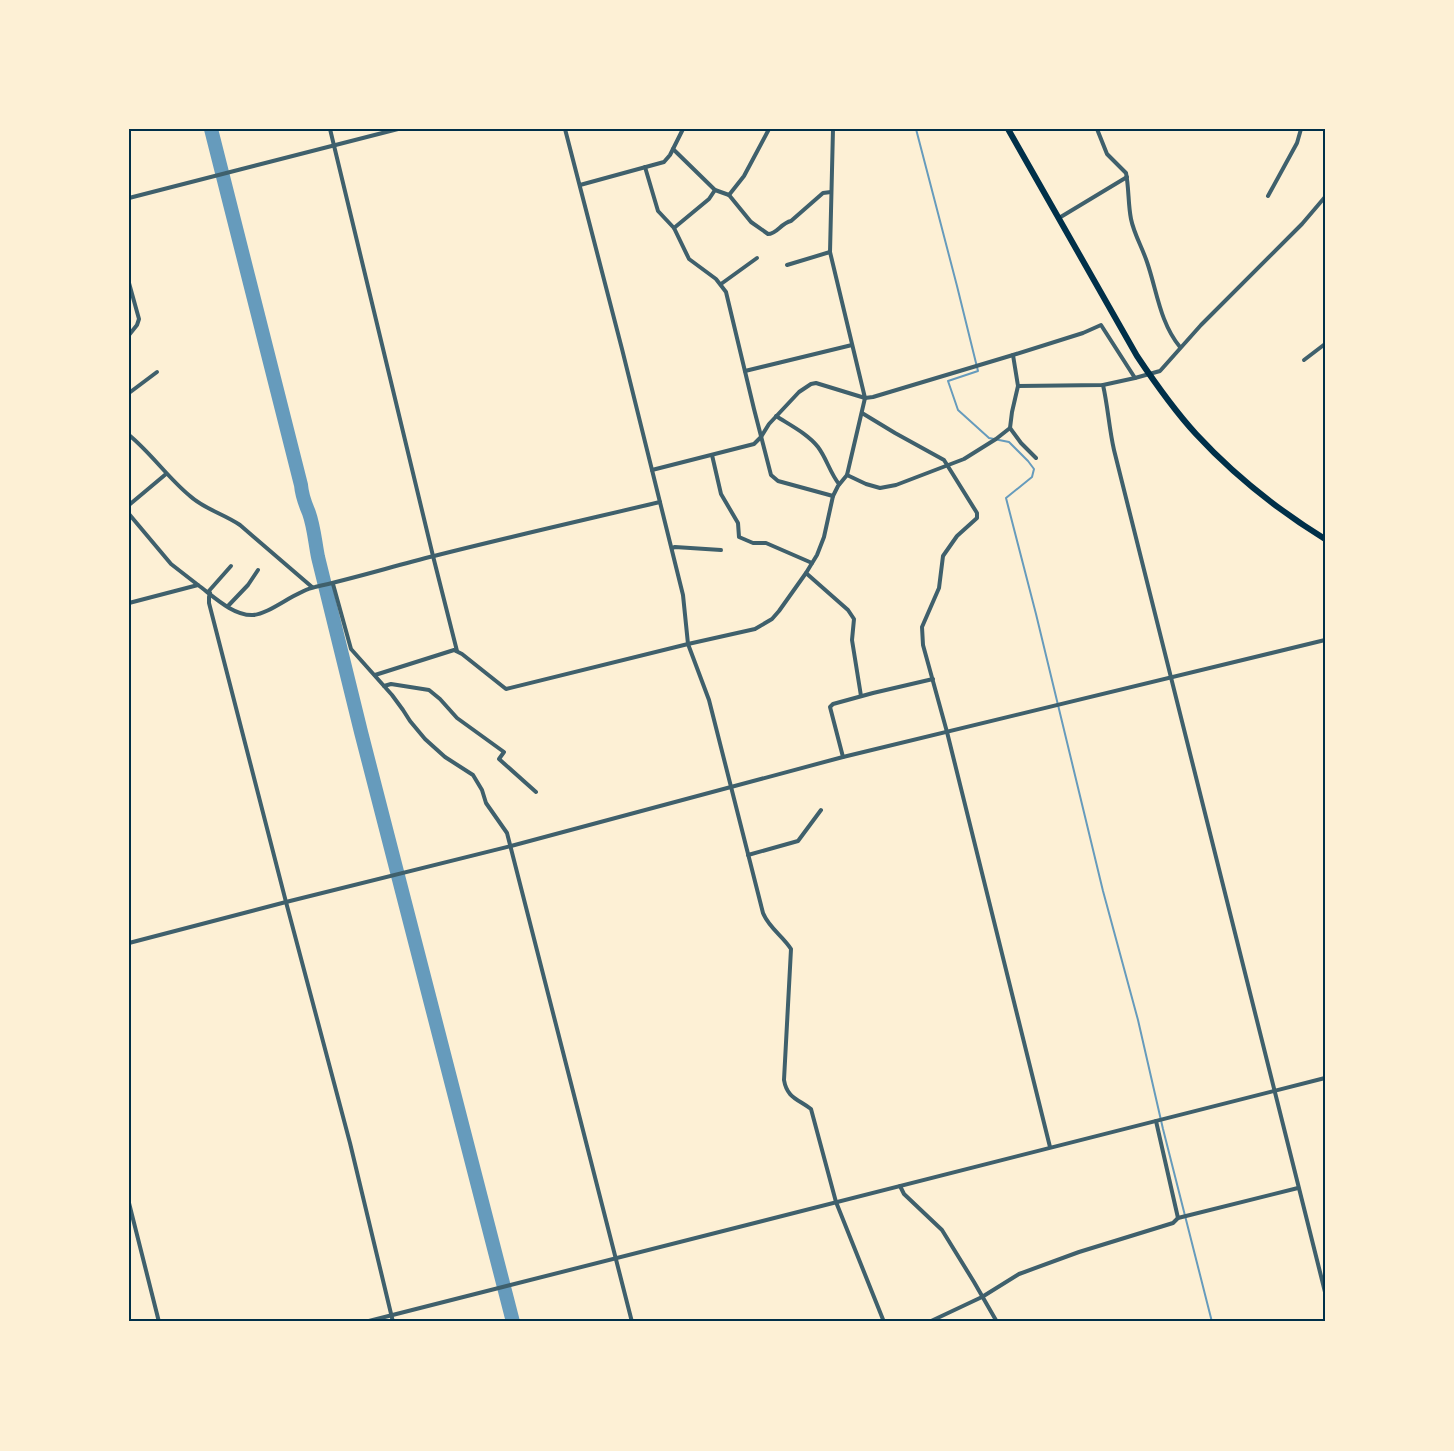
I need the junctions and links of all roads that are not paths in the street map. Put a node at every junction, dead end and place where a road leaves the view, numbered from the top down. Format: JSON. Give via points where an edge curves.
{"nodes":[{"id":1,"x":330,"y":129,"type":"edge"},
{"id":2,"x":398,"y":129,"type":"edge"},
{"id":3,"x":565,"y":129,"type":"edge"},
{"id":4,"x":683,"y":129,"type":"edge"},
{"id":5,"x":769,"y":129,"type":"edge"},
{"id":6,"x":833,"y":129,"type":"edge"},
{"id":7,"x":1008,"y":129,"type":"edge"},
{"id":8,"x":1097,"y":129,"type":"edge"},
{"id":9,"x":1301,"y":129,"type":"edge"},
{"id":10,"x":334,"y":145,"type":"junction"},
{"id":11,"x":673,"y":149,"type":"junction"},
{"id":12,"x":645,"y":167,"type":"junction"},
{"id":13,"x":1127,"y":177,"type":"junction"},
{"id":14,"x":580,"y":185,"type":"junction"},
{"id":15,"x":715,"y":190,"type":"junction"},
{"id":16,"x":831,"y":192,"type":"junction"},
{"id":17,"x":729,"y":195,"type":"junction"},
{"id":18,"x":1268,"y":196,"type":"dead end"},
{"id":19,"x":1325,"y":197,"type":"edge"},
{"id":20,"x":129,"y":198,"type":"edge"},
{"id":21,"x":1058,"y":218,"type":"junction"},
{"id":22,"x":674,"y":228,"type":"junction"},
{"id":23,"x":830,"y":252,"type":"junction"},
{"id":24,"x":757,"y":258,"type":"dead end"},
{"id":25,"x":787,"y":265,"type":"dead end"},
{"id":26,"x":129,"y":283,"type":"edge"},
{"id":27,"x":721,"y":284,"type":"junction"},
{"id":28,"x":129,"y":334,"type":"edge"},
{"id":29,"x":1325,"y":344,"type":"edge"},
{"id":30,"x":852,"y":345,"type":"junction"},
{"id":31,"x":1180,"y":347,"type":"junction"},
{"id":32,"x":1013,"y":355,"type":"junction"},
{"id":33,"x":1304,"y":360,"type":"dead end"},
{"id":34,"x":745,"y":371,"type":"junction"},
{"id":35,"x":157,"y":372,"type":"dead end"},
{"id":36,"x":1149,"y":374,"type":"junction"},
{"id":37,"x":1135,"y":378,"type":"junction"},
{"id":38,"x":1103,"y":385,"type":"junction"},
{"id":39,"x":1018,"y":386,"type":"junction"},
{"id":40,"x":129,"y":393,"type":"edge"},
{"id":41,"x":865,"y":398,"type":"junction"},
{"id":42,"x":862,"y":413,"type":"junction"},
{"id":43,"x":776,"y":416,"type":"junction"},
{"id":44,"x":1010,"y":428,"type":"junction"},
{"id":45,"x":129,"y":435,"type":"edge"},
{"id":46,"x":761,"y":437,"type":"junction"},
{"id":47,"x":712,"y":455,"type":"junction"},
{"id":48,"x":1036,"y":458,"type":"dead end"},
{"id":49,"x":948,"y":466,"type":"junction"},
{"id":50,"x":652,"y":470,"type":"junction"},
{"id":51,"x":166,"y":474,"type":"junction"},
{"id":52,"x":846,"y":475,"type":"junction"},
{"id":53,"x":840,"y":484,"type":"junction"},
{"id":54,"x":833,"y":496,"type":"junction"},
{"id":55,"x":660,"y":502,"type":"junction"},
{"id":56,"x":129,"y":505,"type":"edge"},
{"id":57,"x":129,"y":514,"type":"edge"},
{"id":58,"x":1325,"y":539,"type":"edge"},
{"id":59,"x":671,"y":548,"type":"junction"},
{"id":60,"x":721,"y":550,"type":"dead end"},
{"id":61,"x":433,"y":556,"type":"junction"},
{"id":62,"x":812,"y":563,"type":"junction"},
{"id":63,"x":231,"y":566,"type":"dead end"},
{"id":64,"x":258,"y":570,"type":"dead end"},
{"id":65,"x":806,"y":573,"type":"junction"},
{"id":66,"x":333,"y":584,"type":"junction"},
{"id":67,"x":198,"y":585,"type":"junction"},
{"id":68,"x":312,"y":588,"type":"junction"},
{"id":69,"x":209,"y":592,"type":"junction"},
{"id":70,"x":129,"y":603,"type":"edge"},
{"id":71,"x":228,"y":606,"type":"junction"},
{"id":72,"x":1325,"y":640,"type":"edge"},
{"id":73,"x":688,"y":644,"type":"junction"},
{"id":74,"x":458,"y":652,"type":"junction"},
{"id":75,"x":375,"y":675,"type":"junction"},
{"id":76,"x":1171,"y":677,"type":"junction"},
{"id":77,"x":933,"y":679,"type":"junction"},
{"id":78,"x":384,"y":686,"type":"junction"},
{"id":79,"x":861,"y":696,"type":"junction"},
{"id":80,"x":947,"y":732,"type":"junction"},
{"id":81,"x":843,"y":757,"type":"junction"},
{"id":82,"x":731,"y":788,"type":"junction"},
{"id":83,"x":536,"y":792,"type":"dead end"},
{"id":84,"x":821,"y":810,"type":"dead end"},
{"id":85,"x":511,"y":846,"type":"junction"},
{"id":86,"x":748,"y":855,"type":"junction"},
{"id":87,"x":286,"y":902,"type":"junction"},
{"id":88,"x":129,"y":943,"type":"edge"},
{"id":89,"x":1325,"y":1078,"type":"edge"},
{"id":90,"x":1274,"y":1091,"type":"junction"},
{"id":91,"x":1156,"y":1121,"type":"junction"},
{"id":92,"x":1050,"y":1148,"type":"junction"},
{"id":93,"x":900,"y":1186,"type":"junction"},
{"id":94,"x":1298,"y":1188,"type":"junction"},
{"id":95,"x":836,"y":1202,"type":"junction"},
{"id":96,"x":129,"y":1203,"type":"edge"},
{"id":97,"x":1183,"y":1218,"type":"junction"},
{"id":98,"x":616,"y":1258,"type":"junction"},
{"id":99,"x":1325,"y":1292,"type":"edge"},
{"id":100,"x":982,"y":1297,"type":"junction"},
{"id":101,"x":391,"y":1315,"type":"junction"},
{"id":102,"x":159,"y":1322,"type":"edge"},
{"id":103,"x":365,"y":1322,"type":"edge"},
{"id":104,"x":393,"y":1322,"type":"edge"},
{"id":105,"x":632,"y":1322,"type":"edge"},
{"id":106,"x":884,"y":1322,"type":"edge"},
{"id":107,"x":928,"y":1322,"type":"edge"},
{"id":108,"x":997,"y":1322,"type":"edge"}],
"edges":[{"from":1,"to":10,"type":"street"},
{"from":2,"to":10,"type":"street"},
{"from":3,"to":14,"type":"street"},
{"from":4,"to":11,"type":"street"},
{"from":5,"to":17,"type":"street"},
{"from":6,"to":16,"type":"street"},
{"from":7,"to":21,"type":"highway"},
{"from":8,"to":13,"type":"street","via":[[1107,154]]},
{"from":9,"to":18,"type":"street"},
{"from":10,"to":20,"type":"street"},
{"from":10,"to":61,"type":"street"},
{"from":11,"to":12,"type":"street","via":[[666,161]]},
{"from":11,"to":15,"type":"street"},
{"from":12,"to":14,"type":"street"},
{"from":12,"to":22,"type":"street","via":[[658,211]]},
{"from":13,"to":21,"type":"street"},
{"from":13,"to":31,"type":"street","via":[[1134,230],[1166,326]]},
{"from":14,"to":50,"type":"street"},
{"from":15,"to":17,"type":"street"},
{"from":15,"to":22,"type":"street"},
{"from":16,"to":17,"type":"street","via":[[823,193],[770,235],[751,222]]},
{"from":16,"to":23,"type":"street"},
{"from":19,"to":31,"type":"street"},
{"from":21,"to":36,"type":"highway"},
{"from":22,"to":27,"type":"street","via":[[689,259]]},
{"from":23,"to":25,"type":"street"},
{"from":23,"to":30,"type":"street"},
{"from":24,"to":27,"type":"street"},
{"from":26,"to":28,"type":"street","via":[[139,319]]},
{"from":27,"to":34,"type":"street"},
{"from":29,"to":33,"type":"street"},
{"from":30,"to":34,"type":"street"},
{"from":30,"to":41,"type":"street"},
{"from":31,"to":36,"type":"street","via":[[1160,371]]},
{"from":32,"to":37,"type":"street","via":[[1101,325]]},
{"from":32,"to":39,"type":"street"},
{"from":32,"to":41,"type":"street"},
{"from":34,"to":46,"type":"street"},
{"from":35,"to":40,"type":"street"},
{"from":36,"to":37,"type":"street"},
{"from":36,"to":58,"type":"highway","via":[[1195,433],[1238,475]]},
{"from":37,"to":38,"type":"street"},
{"from":38,"to":39,"type":"street"},
{"from":38,"to":76,"type":"street","via":[[1109,430]]},
{"from":39,"to":44,"type":"street"},
{"from":41,"to":42,"type":"street"},
{"from":41,"to":43,"type":"street","via":[[811,384]]},
{"from":42,"to":49,"type":"street","via":[[944,460]]},
{"from":42,"to":52,"type":"street"},
{"from":43,"to":46,"type":"street"},
{"from":43,"to":53,"type":"street","via":[[819,448]]},
{"from":44,"to":48,"type":"street"},
{"from":44,"to":49,"type":"street","via":[[977,452]]},
{"from":45,"to":51,"type":"street"},
{"from":46,"to":47,"type":"street","via":[[754,444]]},
{"from":46,"to":54,"type":"street","via":[[771,475],[778,481]]},
{"from":47,"to":50,"type":"street"},
{"from":47,"to":62,"type":"street","via":[[721,494],[738,523],[739,537],[766,543]]},
{"from":49,"to":52,"type":"street","via":[[880,488]]},
{"from":49,"to":77,"type":"street","via":[[977,518],[943,556],[939,588],[922,627]]},
{"from":50,"to":55,"type":"street"},
{"from":51,"to":56,"type":"street"},
{"from":51,"to":68,"type":"street","via":[[192,499],[240,525]]},
{"from":52,"to":53,"type":"street"},
{"from":53,"to":54,"type":"street"},
{"from":54,"to":62,"type":"street","via":[[821,546]]},
{"from":55,"to":59,"type":"street"},
{"from":55,"to":61,"type":"street"},
{"from":57,"to":67,"type":"street","via":[[171,564]]},
{"from":59,"to":60,"type":"street"},
{"from":59,"to":73,"type":"street","via":[[683,595]]},
{"from":61,"to":66,"type":"street"},
{"from":61,"to":74,"type":"street"},
{"from":62,"to":65,"type":"street"},
{"from":63,"to":69,"type":"street"},
{"from":64,"to":71,"type":"street"},
{"from":65,"to":73,"type":"street","via":[[779,611],[763,625]]},
{"from":65,"to":79,"type":"street","via":[[853,616],[852,640]]},
{"from":66,"to":68,"type":"street"},
{"from":66,"to":75,"type":"street","via":[[351,649]]},
{"from":67,"to":69,"type":"street"},
{"from":67,"to":70,"type":"street"},
{"from":68,"to":71,"type":"street","via":[[255,615]]},
{"from":69,"to":71,"type":"street"},
{"from":69,"to":87,"type":"street"},
{"from":72,"to":76,"type":"street"},
{"from":73,"to":74,"type":"street","via":[[506,688]]},
{"from":73,"to":82,"type":"street","via":[[709,700]]},
{"from":74,"to":75,"type":"street","via":[[447,651]]},
{"from":75,"to":78,"type":"street"},
{"from":76,"to":80,"type":"street"},
{"from":76,"to":90,"type":"street"},
{"from":77,"to":79,"type":"street"},
{"from":77,"to":80,"type":"street"},
{"from":78,"to":83,"type":"street","via":[[392,684],[434,693],[457,718],[504,752],[499,759]]},
{"from":78,"to":85,"type":"street","via":[[424,739],[472,775]]},
{"from":79,"to":81,"type":"street","via":[[830,707]]},
{"from":80,"to":81,"type":"street"},
{"from":80,"to":92,"type":"street"},
{"from":81,"to":82,"type":"street"},
{"from":82,"to":85,"type":"street"},
{"from":82,"to":86,"type":"street"},
{"from":84,"to":86,"type":"street","via":[[798,841]]},
{"from":85,"to":87,"type":"street"},
{"from":85,"to":98,"type":"street"},
{"from":86,"to":95,"type":"street","via":[[766,921],[791,949],[785,1089],[812,1109]]},
{"from":87,"to":88,"type":"street"},
{"from":87,"to":101,"type":"street"},
{"from":89,"to":90,"type":"street"},
{"from":90,"to":91,"type":"street"},
{"from":90,"to":94,"type":"street"},
{"from":91,"to":92,"type":"street"},
{"from":91,"to":97,"type":"street"},
{"from":92,"to":93,"type":"street"},
{"from":93,"to":95,"type":"street"},
{"from":93,"to":100,"type":"street","via":[[942,1230]]},
{"from":94,"to":97,"type":"street"},
{"from":94,"to":99,"type":"street"},
{"from":95,"to":98,"type":"street"},
{"from":95,"to":106,"type":"street"},
{"from":96,"to":102,"type":"street"},
{"from":97,"to":100,"type":"street","via":[[1019,1274]]},
{"from":98,"to":101,"type":"street"},
{"from":98,"to":105,"type":"street"},
{"from":100,"to":107,"type":"street"},
{"from":100,"to":108,"type":"street"},
{"from":101,"to":103,"type":"street"},
{"from":101,"to":104,"type":"street"}]}
